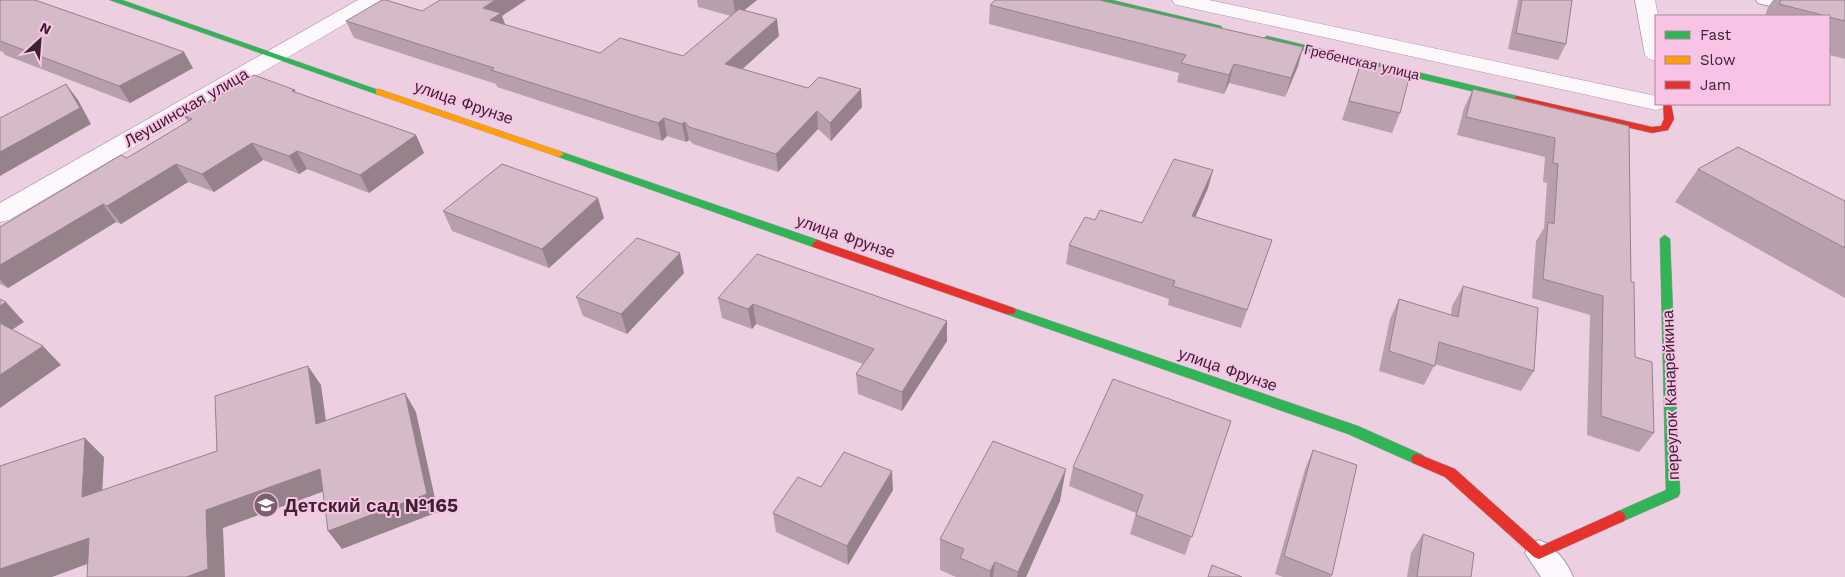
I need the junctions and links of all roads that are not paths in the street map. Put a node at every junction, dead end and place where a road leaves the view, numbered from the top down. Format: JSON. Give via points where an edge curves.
{"nodes":[{"id":1,"x":114,"y":0,"type":"edge"},
{"id":2,"x":372,"y":0,"type":"edge"},
{"id":3,"x":1102,"y":0,"type":"edge"},
{"id":4,"x":1182,"y":0,"type":"edge"},
{"id":5,"x":1645,"y":0,"type":"edge"},
{"id":6,"x":1764,"y":0,"type":"edge"},
{"id":7,"x":1824,"y":15,"type":"edge"},
{"id":8,"x":1830,"y":16,"type":"edge"},
{"id":9,"x":1845,"y":20,"type":"edge"},
{"id":10,"x":1226,"y":30,"type":"edge"},
{"id":11,"x":1254,"y":36,"type":"edge"},
{"id":12,"x":1655,"y":50,"type":"edge"},
{"id":13,"x":278,"y":55,"type":"junction"},
{"id":14,"x":1655,"y":102,"type":"edge"},
{"id":15,"x":1662,"y":105,"type":"edge"},
{"id":16,"x":0,"y":214,"type":"edge"},
{"id":17,"x":1665,"y":239,"type":"dead end"},
{"id":18,"x":1539,"y":554,"type":"junction"},
{"id":19,"x":1559,"y":577,"type":"edge"}],
"edges":[{"from":1,"to":13,"type":"street","name":"улица Фрунзе"},
{"from":2,"to":13,"type":"street","name":"Леушинская улица"},
{"from":3,"to":10,"type":"street"},
{"from":4,"to":14,"type":"street","name":"Гребенская улица"},
{"from":5,"to":12,"type":"street"},
{"from":6,"to":7,"type":"lane"},
{"from":8,"to":9,"type":"lane"},
{"from":11,"to":15,"type":"street","name":"Гребенская улица","via":[[1622,125],[1652,130],[1665,128],[1669,119]]},
{"from":13,"to":16,"type":"street","name":"Леушинская улица"},
{"from":13,"to":18,"type":"street","name":"улица Фрунзе","via":[[1353,430],[1450,473]]},
{"from":17,"to":18,"type":"street","name":"переулок Канарейкина","via":[[1673,493]]},
{"from":18,"to":19,"type":"lane"}]}
